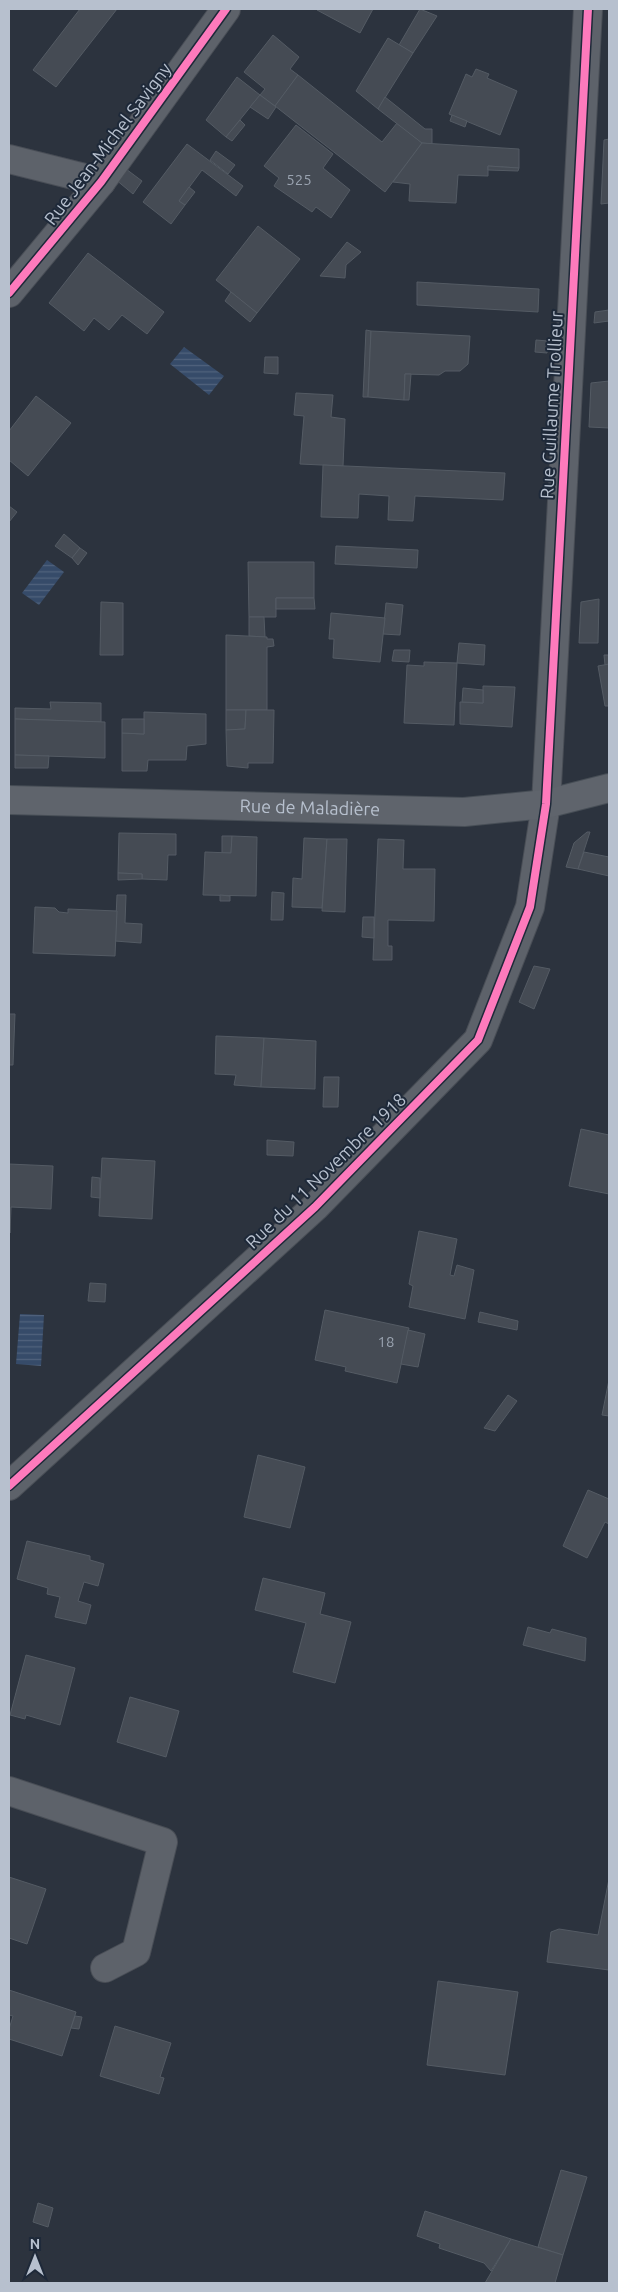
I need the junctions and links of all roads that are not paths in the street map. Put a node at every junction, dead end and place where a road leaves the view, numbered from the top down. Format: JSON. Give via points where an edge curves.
{"nodes":[{"id":1,"x":226,"y":9,"type":"edge"},
{"id":2,"x":588,"y":9,"type":"edge"},
{"id":3,"x":9,"y":159,"type":"edge"},
{"id":4,"x":102,"y":182,"type":"junction"},
{"id":5,"x":9,"y":293,"type":"edge"},
{"id":6,"x":609,"y":788,"type":"edge"},
{"id":7,"x":9,"y":800,"type":"edge"},
{"id":8,"x":546,"y":804,"type":"junction"},
{"id":9,"x":9,"y":1486,"type":"edge"},
{"id":10,"x":9,"y":1791,"type":"edge"},
{"id":11,"x":105,"y":1968,"type":"dead end"}],
"edges":[{"from":1,"to":4,"type":"street","name":"Rue Jean-Michel Savigny"},
{"from":2,"to":8,"type":"street","name":"Rue Guillaume Trollieur"},
{"from":3,"to":4,"type":"street"},
{"from":4,"to":5,"type":"street","name":"Rue Jean-Michel Savigny"},
{"from":6,"to":8,"type":"main road","name":"Rue de Maladière"},
{"from":7,"to":8,"type":"main road","name":"Rue de Maladière","via":[[464,812]]},
{"from":8,"to":9,"type":"street","name":"Rue du 11 Novembre 1918","via":[[530,907],[478,1040],[315,1207]]},
{"from":10,"to":11,"type":"street","via":[[163,1842],[136,1952]]}]}
